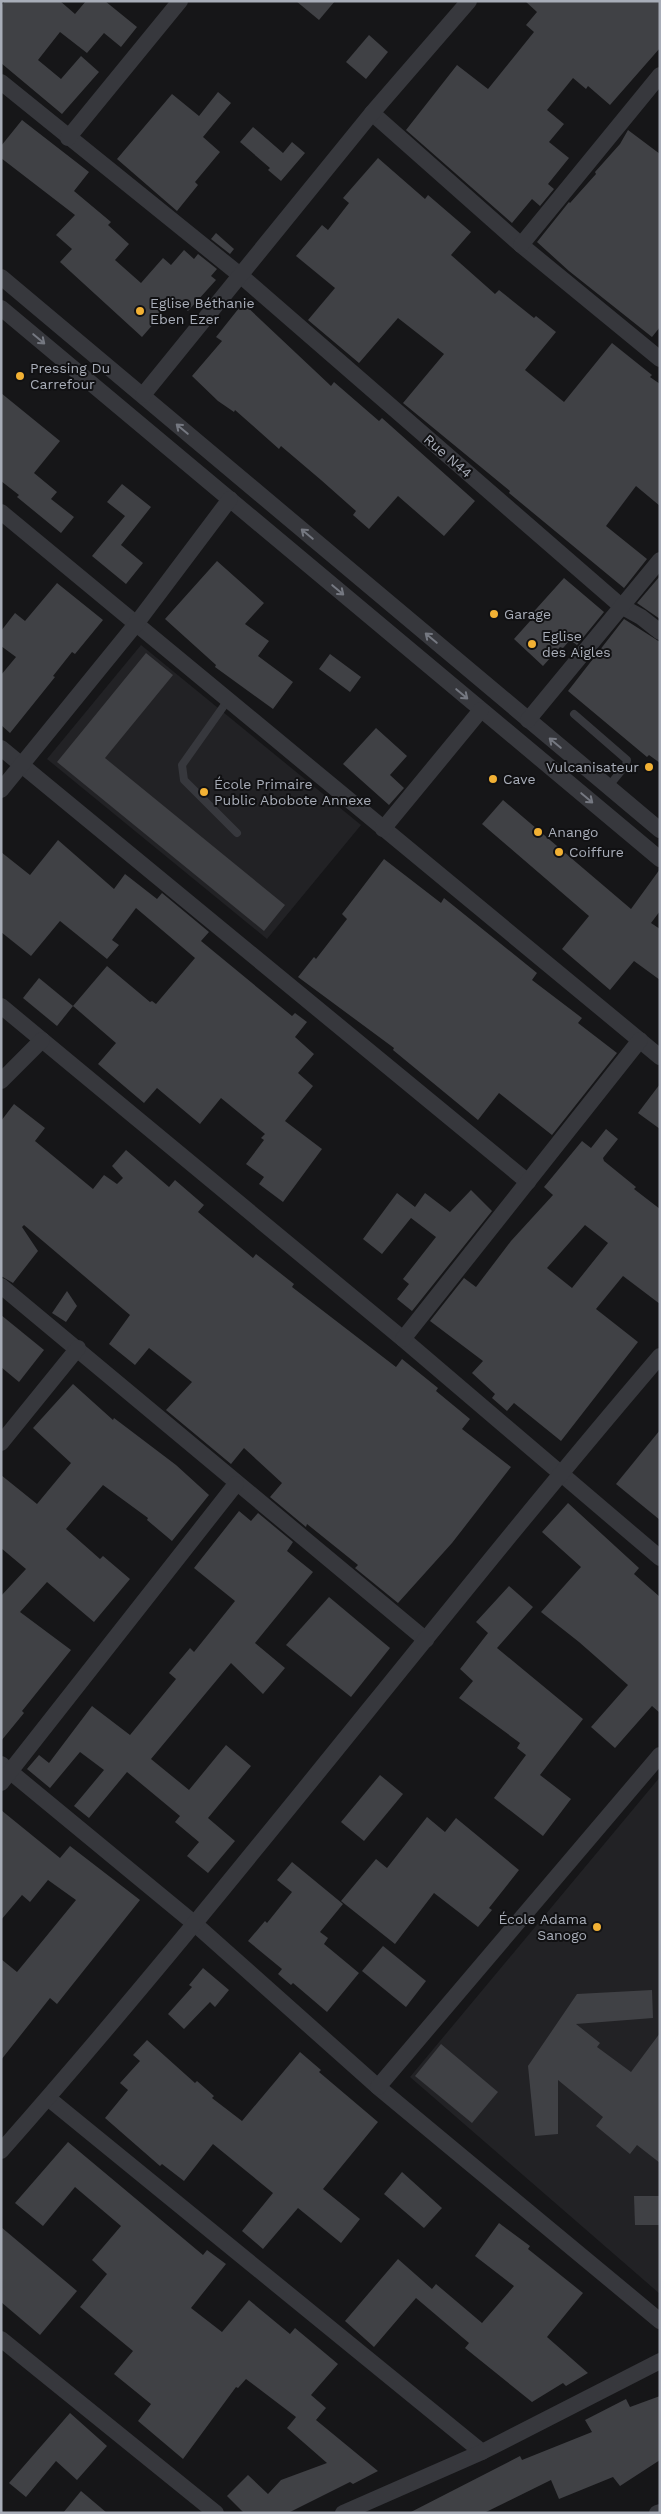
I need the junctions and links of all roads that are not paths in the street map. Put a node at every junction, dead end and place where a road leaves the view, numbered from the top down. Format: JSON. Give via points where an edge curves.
{"nodes":[{"id":1,"x":180,"y":1,"type":"edge"},
{"id":2,"x":469,"y":1,"type":"edge"},
{"id":3,"x":660,"y":75,"type":"edge"},
{"id":4,"x":1,"y":82,"type":"edge"},
{"id":5,"x":372,"y":113,"type":"junction"},
{"id":6,"x":68,"y":138,"type":"junction"},
{"id":7,"x":521,"y":244,"type":"junction"},
{"id":8,"x":240,"y":275,"type":"junction"},
{"id":9,"x":1,"y":277,"type":"edge"},
{"id":10,"x":1,"y":308,"type":"edge"},
{"id":11,"x":660,"y":359,"type":"edge"},
{"id":12,"x":143,"y":396,"type":"junction"},
{"id":13,"x":230,"y":499,"type":"junction"},
{"id":14,"x":1,"y":512,"type":"edge"},
{"id":15,"x":660,"y":560,"type":"edge"},
{"id":16,"x":621,"y":606,"type":"junction"},
{"id":17,"x":136,"y":624,"type":"junction"},
{"id":18,"x":660,"y":632,"type":"edge"},
{"id":19,"x":228,"y":700,"type":"junction"},
{"id":20,"x":481,"y":710,"type":"junction"},
{"id":21,"x":574,"y":714,"type":"dead end"},
{"id":22,"x":528,"y":720,"type":"junction"},
{"id":23,"x":1,"y":748,"type":"edge"},
{"id":24,"x":22,"y":765,"type":"junction"},
{"id":25,"x":608,"y":787,"type":"junction"},
{"id":26,"x":1,"y":790,"type":"edge"},
{"id":27,"x":384,"y":829,"type":"junction"},
{"id":28,"x":660,"y":830,"type":"edge"},
{"id":29,"x":237,"y":832,"type":"dead end"},
{"id":30,"x":660,"y":859,"type":"edge"},
{"id":31,"x":1,"y":1006,"type":"edge"},
{"id":32,"x":42,"y":1040,"type":"junction"},
{"id":33,"x":640,"y":1040,"type":"junction"},
{"id":34,"x":660,"y":1057,"type":"edge"},
{"id":35,"x":1,"y":1081,"type":"edge"},
{"id":36,"x":528,"y":1182,"type":"junction"},
{"id":37,"x":1,"y":1286,"type":"edge"},
{"id":38,"x":402,"y":1339,"type":"junction"},
{"id":39,"x":78,"y":1348,"type":"junction"},
{"id":40,"x":660,"y":1356,"type":"edge"},
{"id":41,"x":1,"y":1443,"type":"edge"},
{"id":42,"x":560,"y":1473,"type":"junction"},
{"id":43,"x":236,"y":1484,"type":"junction"},
{"id":44,"x":660,"y":1558,"type":"edge"},
{"id":45,"x":426,"y":1640,"type":"junction"},
{"id":46,"x":660,"y":1755,"type":"edge"},
{"id":47,"x":5,"y":1773,"type":"edge"},
{"id":48,"x":196,"y":1924,"type":"junction"},
{"id":49,"x":378,"y":2087,"type":"junction"},
{"id":50,"x":48,"y":2098,"type":"junction"},
{"id":51,"x":1,"y":2151,"type":"edge"},
{"id":52,"x":660,"y":2321,"type":"edge"},
{"id":53,"x":1,"y":2339,"type":"edge"},
{"id":54,"x":660,"y":2361,"type":"edge"},
{"id":55,"x":482,"y":2452,"type":"junction"},
{"id":56,"x":216,"y":2513,"type":"edge"},
{"id":57,"x":343,"y":2513,"type":"edge"}],
"edges":[{"from":1,"to":6,"type":"street"},
{"from":2,"to":5,"type":"street"},
{"from":3,"to":7,"type":"street"},
{"from":4,"to":6,"type":"street","name":"Rue N44"},
{"from":5,"to":7,"type":"street"},
{"from":5,"to":8,"type":"street"},
{"from":6,"to":8,"type":"street","name":"Rue N44"},
{"from":7,"to":11,"type":"street"},
{"from":8,"to":12,"type":"street"},
{"from":8,"to":16,"type":"street","name":"Rue N44"},
{"from":9,"to":12,"type":"street"},
{"from":10,"to":13,"type":"street","one_way":true},
{"from":22,"to":12,"type":"street","one_way":true},
{"from":13,"to":17,"type":"street"},
{"from":13,"to":20,"type":"street","one_way":true},
{"from":14,"to":17,"type":"street"},
{"from":15,"to":16,"type":"street"},
{"from":16,"to":18,"type":"street","name":"Rue N44"},
{"from":16,"to":22,"type":"street"},
{"from":17,"to":19,"type":"street"},
{"from":17,"to":24,"type":"street"},
{"from":19,"to":27,"type":"street"},
{"from":19,"to":29,"type":"lane","via":[[182,765],[184,780]]},
{"from":20,"to":27,"type":"street"},
{"from":20,"to":30,"type":"street","one_way":true},
{"from":21,"to":25,"type":"lane","via":[[627,760]]},
{"from":25,"to":22,"type":"street","one_way":true},
{"from":23,"to":24,"type":"street"},
{"from":24,"to":26,"type":"street"},
{"from":24,"to":36,"type":"street"},
{"from":25,"to":28,"type":"street"},
{"from":27,"to":33,"type":"street"},
{"from":31,"to":32,"type":"street"},
{"from":32,"to":35,"type":"street"},
{"from":32,"to":38,"type":"street"},
{"from":33,"to":34,"type":"street"},
{"from":33,"to":36,"type":"street"},
{"from":36,"to":38,"type":"street"},
{"from":37,"to":39,"type":"street"},
{"from":38,"to":42,"type":"street"},
{"from":39,"to":41,"type":"street"},
{"from":39,"to":43,"type":"street"},
{"from":40,"to":42,"type":"street"},
{"from":42,"to":44,"type":"street"},
{"from":42,"to":45,"type":"street"},
{"from":43,"to":45,"type":"street"},
{"from":43,"to":47,"type":"street"},
{"from":45,"to":48,"type":"street"},
{"from":46,"to":49,"type":"street"},
{"from":47,"to":48,"type":"street"},
{"from":48,"to":49,"type":"street"},
{"from":48,"to":50,"type":"street"},
{"from":49,"to":52,"type":"street"},
{"from":50,"to":51,"type":"street"},
{"from":50,"to":55,"type":"street"},
{"from":53,"to":56,"type":"street"},
{"from":54,"to":55,"type":"street"},
{"from":55,"to":57,"type":"street"}]}
